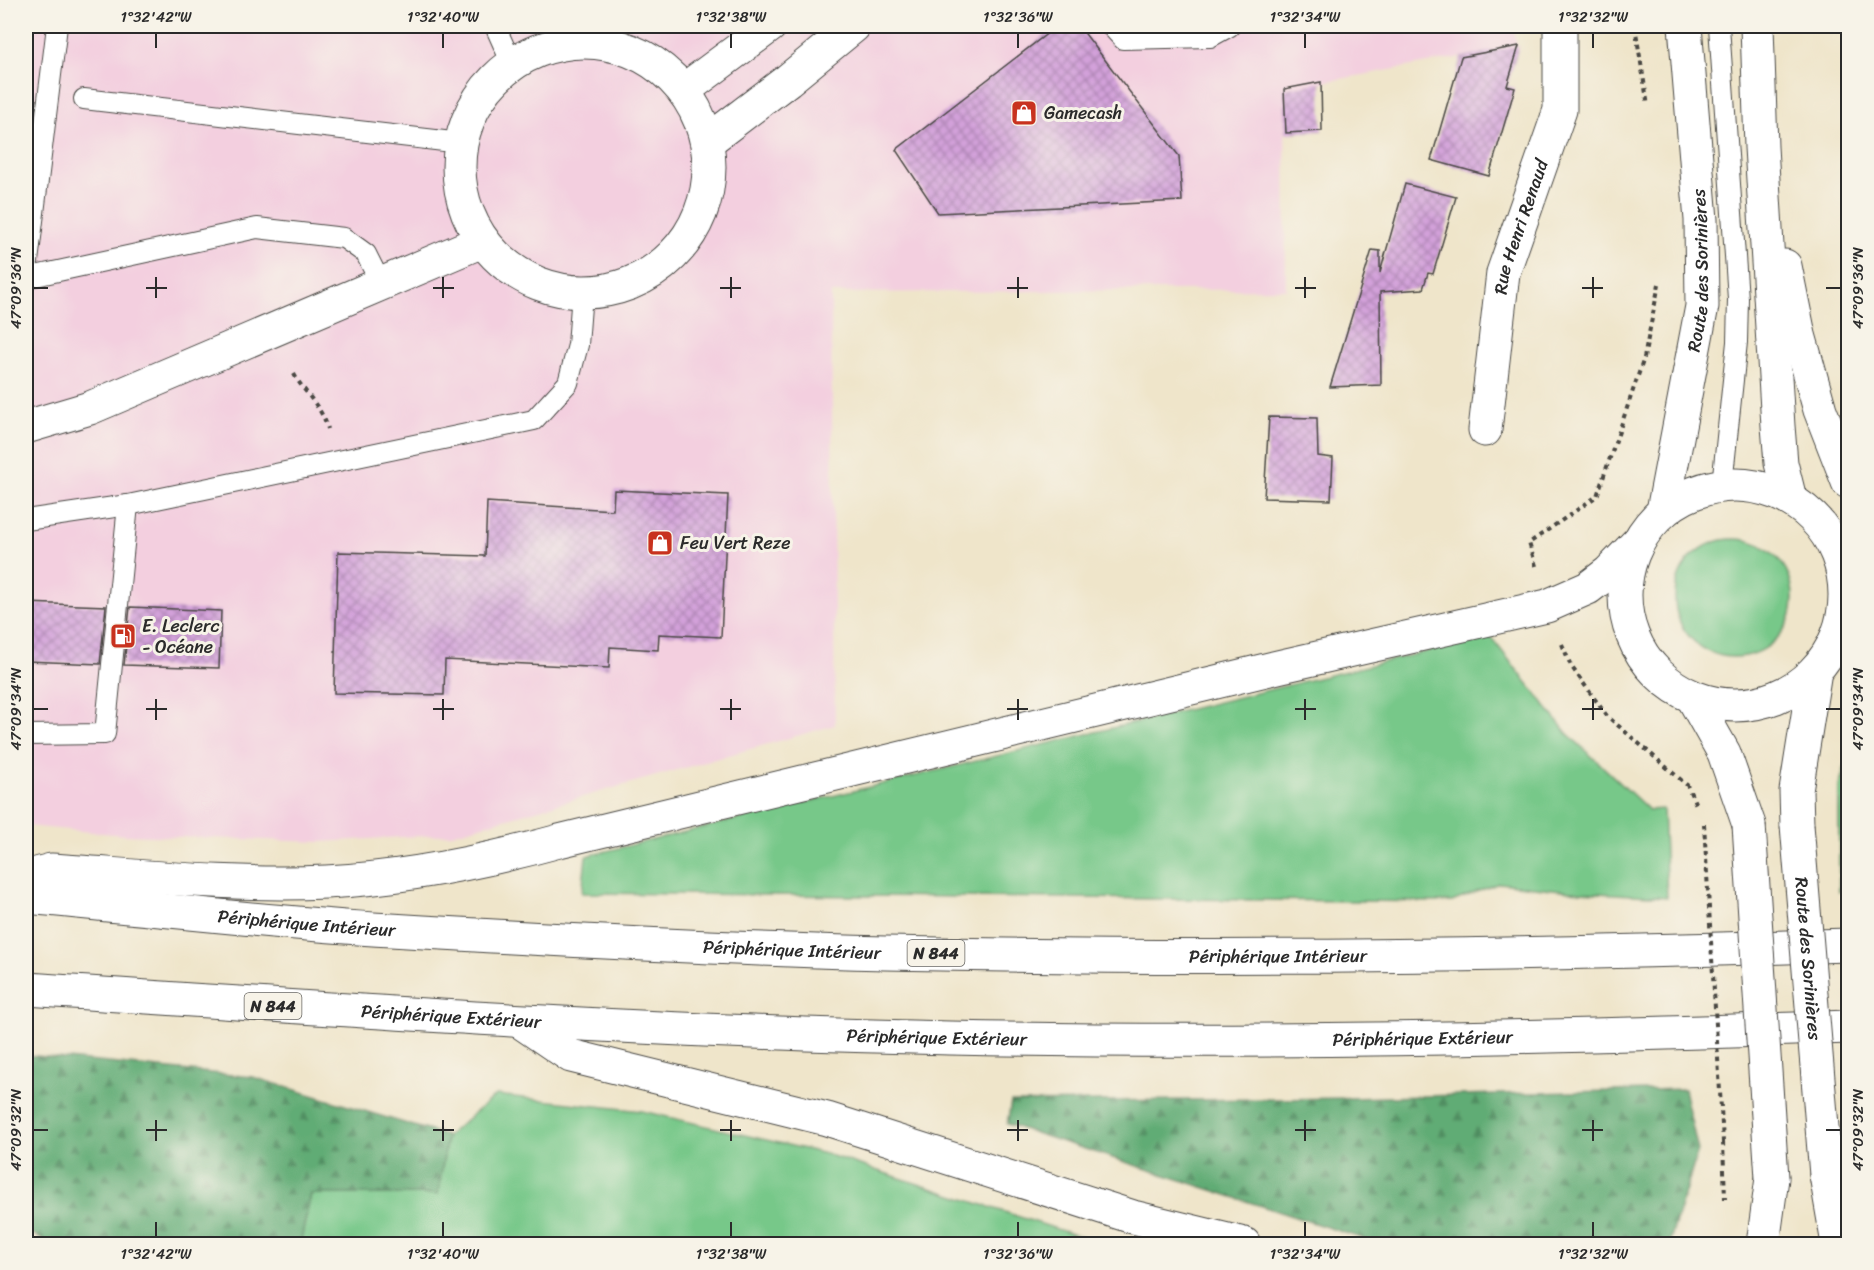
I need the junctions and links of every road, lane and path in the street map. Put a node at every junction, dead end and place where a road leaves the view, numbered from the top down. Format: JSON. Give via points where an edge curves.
{"nodes":[{"id":1,"x":57,"y":26,"type":"edge"},
{"id":2,"x":495,"y":26,"type":"edge"},
{"id":3,"x":770,"y":26,"type":"edge"},
{"id":4,"x":854,"y":26,"type":"edge"},
{"id":5,"x":1111,"y":26,"type":"edge"},
{"id":6,"x":1230,"y":26,"type":"edge"},
{"id":7,"x":1560,"y":26,"type":"edge"},
{"id":8,"x":1635,"y":26,"type":"edge"},
{"id":9,"x":1685,"y":26,"type":"edge"},
{"id":10,"x":1719,"y":26,"type":"edge"},
{"id":11,"x":1757,"y":26,"type":"edge"},
{"id":12,"x":605,"y":34,"type":"edge"},
{"id":13,"x":512,"y":64,"type":"junction"},
{"id":14,"x":684,"y":90,"type":"junction"},
{"id":15,"x":84,"y":99,"type":"dead end"},
{"id":16,"x":1648,"y":107,"type":"dead end"},
{"id":17,"x":708,"y":141,"type":"junction"},
{"id":18,"x":461,"y":143,"type":"junction"},
{"id":19,"x":1761,"y":147,"type":"junction"},
{"id":20,"x":482,"y":241,"type":"junction"},
{"id":21,"x":1660,"y":273,"type":"dead end"},
{"id":22,"x":26,"y":278,"type":"edge"},
{"id":23,"x":381,"y":284,"type":"junction"},
{"id":24,"x":582,"y":293,"type":"junction"},
{"id":25,"x":294,"y":374,"type":"dead end"},
{"id":26,"x":26,"y":427,"type":"edge"},
{"id":27,"x":1485,"y":430,"type":"dead end"},
{"id":28,"x":335,"y":461,"type":"junction"},
{"id":29,"x":1848,"y":482,"type":"edge"},
{"id":30,"x":1722,"y":485,"type":"junction"},
{"id":31,"x":1790,"y":499,"type":"junction"},
{"id":32,"x":128,"y":505,"type":"junction"},
{"id":33,"x":1663,"y":511,"type":"junction"},
{"id":34,"x":26,"y":520,"type":"edge"},
{"id":35,"x":1637,"y":543,"type":"junction"},
{"id":36,"x":1547,"y":606,"type":"junction"},
{"id":37,"x":1846,"y":614,"type":"edge"},
{"id":38,"x":1815,"y":671,"type":"junction"},
{"id":39,"x":1693,"y":698,"type":"junction"},
{"id":40,"x":26,"y":735,"type":"edge"},
{"id":41,"x":26,"y":877,"type":"edge"},
{"id":42,"x":26,"y":897,"type":"edge"},
{"id":43,"x":1848,"y":945,"type":"edge"},
{"id":44,"x":26,"y":989,"type":"edge"},
{"id":45,"x":521,"y":1022,"type":"junction"},
{"id":46,"x":1848,"y":1027,"type":"edge"},
{"id":47,"x":1724,"y":1206,"type":"dead end"},
{"id":48,"x":1133,"y":1216,"type":"junction"},
{"id":49,"x":1197,"y":1245,"type":"edge"},
{"id":50,"x":1244,"y":1245,"type":"edge"},
{"id":51,"x":1763,"y":1245,"type":"edge"},
{"id":52,"x":1838,"y":1245,"type":"edge"}],
"edges":[{"from":1,"to":22,"type":"lane"},
{"from":2,"to":13,"type":"lane"},
{"from":3,"to":14,"type":"main road"},
{"from":4,"to":17,"type":"main road"},
{"from":5,"to":6,"type":"lane","via":[[1123,39],[1210,37]]},
{"from":7,"to":27,"type":"main road","name":"Rue Henri Renaud","via":[[1560,110],[1503,273]]},
{"from":8,"to":16,"type":"path"},
{"from":9,"to":33,"type":"main road","name":"Route des Sorinières","via":[[1701,220],[1702,306]]},
{"from":10,"to":30,"type":"lane","via":[[1738,299]]},
{"from":11,"to":19,"type":"main road"},
{"from":12,"to":13,"type":"main road","via":[[540,50]]},
{"from":12,"to":14,"type":"main road","via":[[662,68]]},
{"from":13,"to":18,"type":"main road","via":[[488,86],[471,113]]},
{"from":14,"to":17,"type":"main road","via":[[699,114]]},
{"from":15,"to":18,"type":"lane"},
{"from":17,"to":24,"type":"main road","via":[[710,181],[699,220],[677,253],[650,275],[617,289]]},
{"from":18,"to":20,"type":"main road","via":[[459,177],[466,210]]},
{"from":19,"to":29,"type":"main road","via":[[1799,335],[1820,410]]},
{"from":19,"to":31,"type":"main road","via":[[1781,463]]},
{"from":20,"to":23,"type":"main road"},
{"from":20,"to":24,"type":"main road","via":[[509,268],[543,286]]},
{"from":21,"to":36,"type":"path","via":[[1644,358],[1597,496],[1529,543]]},
{"from":22,"to":23,"type":"lane","via":[[258,228],[344,238],[366,255]]},
{"from":23,"to":26,"type":"main road","via":[[90,408]]},
{"from":24,"to":28,"type":"lane","via":[[578,345],[568,383],[534,420]]},
{"from":25,"to":28,"type":"path","via":[[321,409]]},
{"from":28,"to":32,"type":"lane"},
{"from":30,"to":31,"type":"main road","via":[[1759,487]]},
{"from":30,"to":33,"type":"main road","via":[[1696,492]]},
{"from":31,"to":37,"type":"main road","via":[[1811,515],[1840,560]]},
{"from":32,"to":34,"type":"lane"},
{"from":32,"to":40,"type":"lane","via":[[105,734]]},
{"from":33,"to":35,"type":"main road"},
{"from":35,"to":36,"type":"main road","via":[[1588,588]]},
{"from":35,"to":39,"type":"main road","via":[[1627,568],[1624,594],[1627,621],[1636,646],[1670,685]]},
{"from":36,"to":41,"type":"main road","via":[[1282,666],[502,856],[404,875],[325,882],[245,882],[51,870]]},
{"from":36,"to":47,"type":"path","bridge":true,"via":[[1571,666],[1607,716],[1687,785],[1704,824]]},
{"from":37,"to":38,"type":"main road","via":[[1834,644]]},
{"from":38,"to":39,"type":"main road","via":[[1789,692],[1758,703],[1725,706]]},
{"from":38,"to":52,"type":"main road","name":"Route des Sorinières","bridge":true,"via":[[1796,791],[1797,825],[1826,1175]]},
{"from":39,"to":51,"type":"main road","bridge":true,"via":[[1724,753],[1749,825],[1772,1178]]},
{"from":42,"to":43,"type":"main road","name":"Périphérique Intérieur","number":"N 844","via":[[385,930],[882,953],[1485,955]]},
{"from":44,"to":45,"type":"main road","name":"Périphérique Extérieur","number":"N 844"},
{"from":45,"to":46,"type":"main road","name":"Périphérique Extérieur","number":"N 844","via":[[948,1038],[1132,1040],[1636,1035]]},
{"from":45,"to":48,"type":"main road","via":[[571,1056],[827,1119]]},
{"from":48,"to":49,"type":"main road"},
{"from":48,"to":50,"type":"main road"}]}
